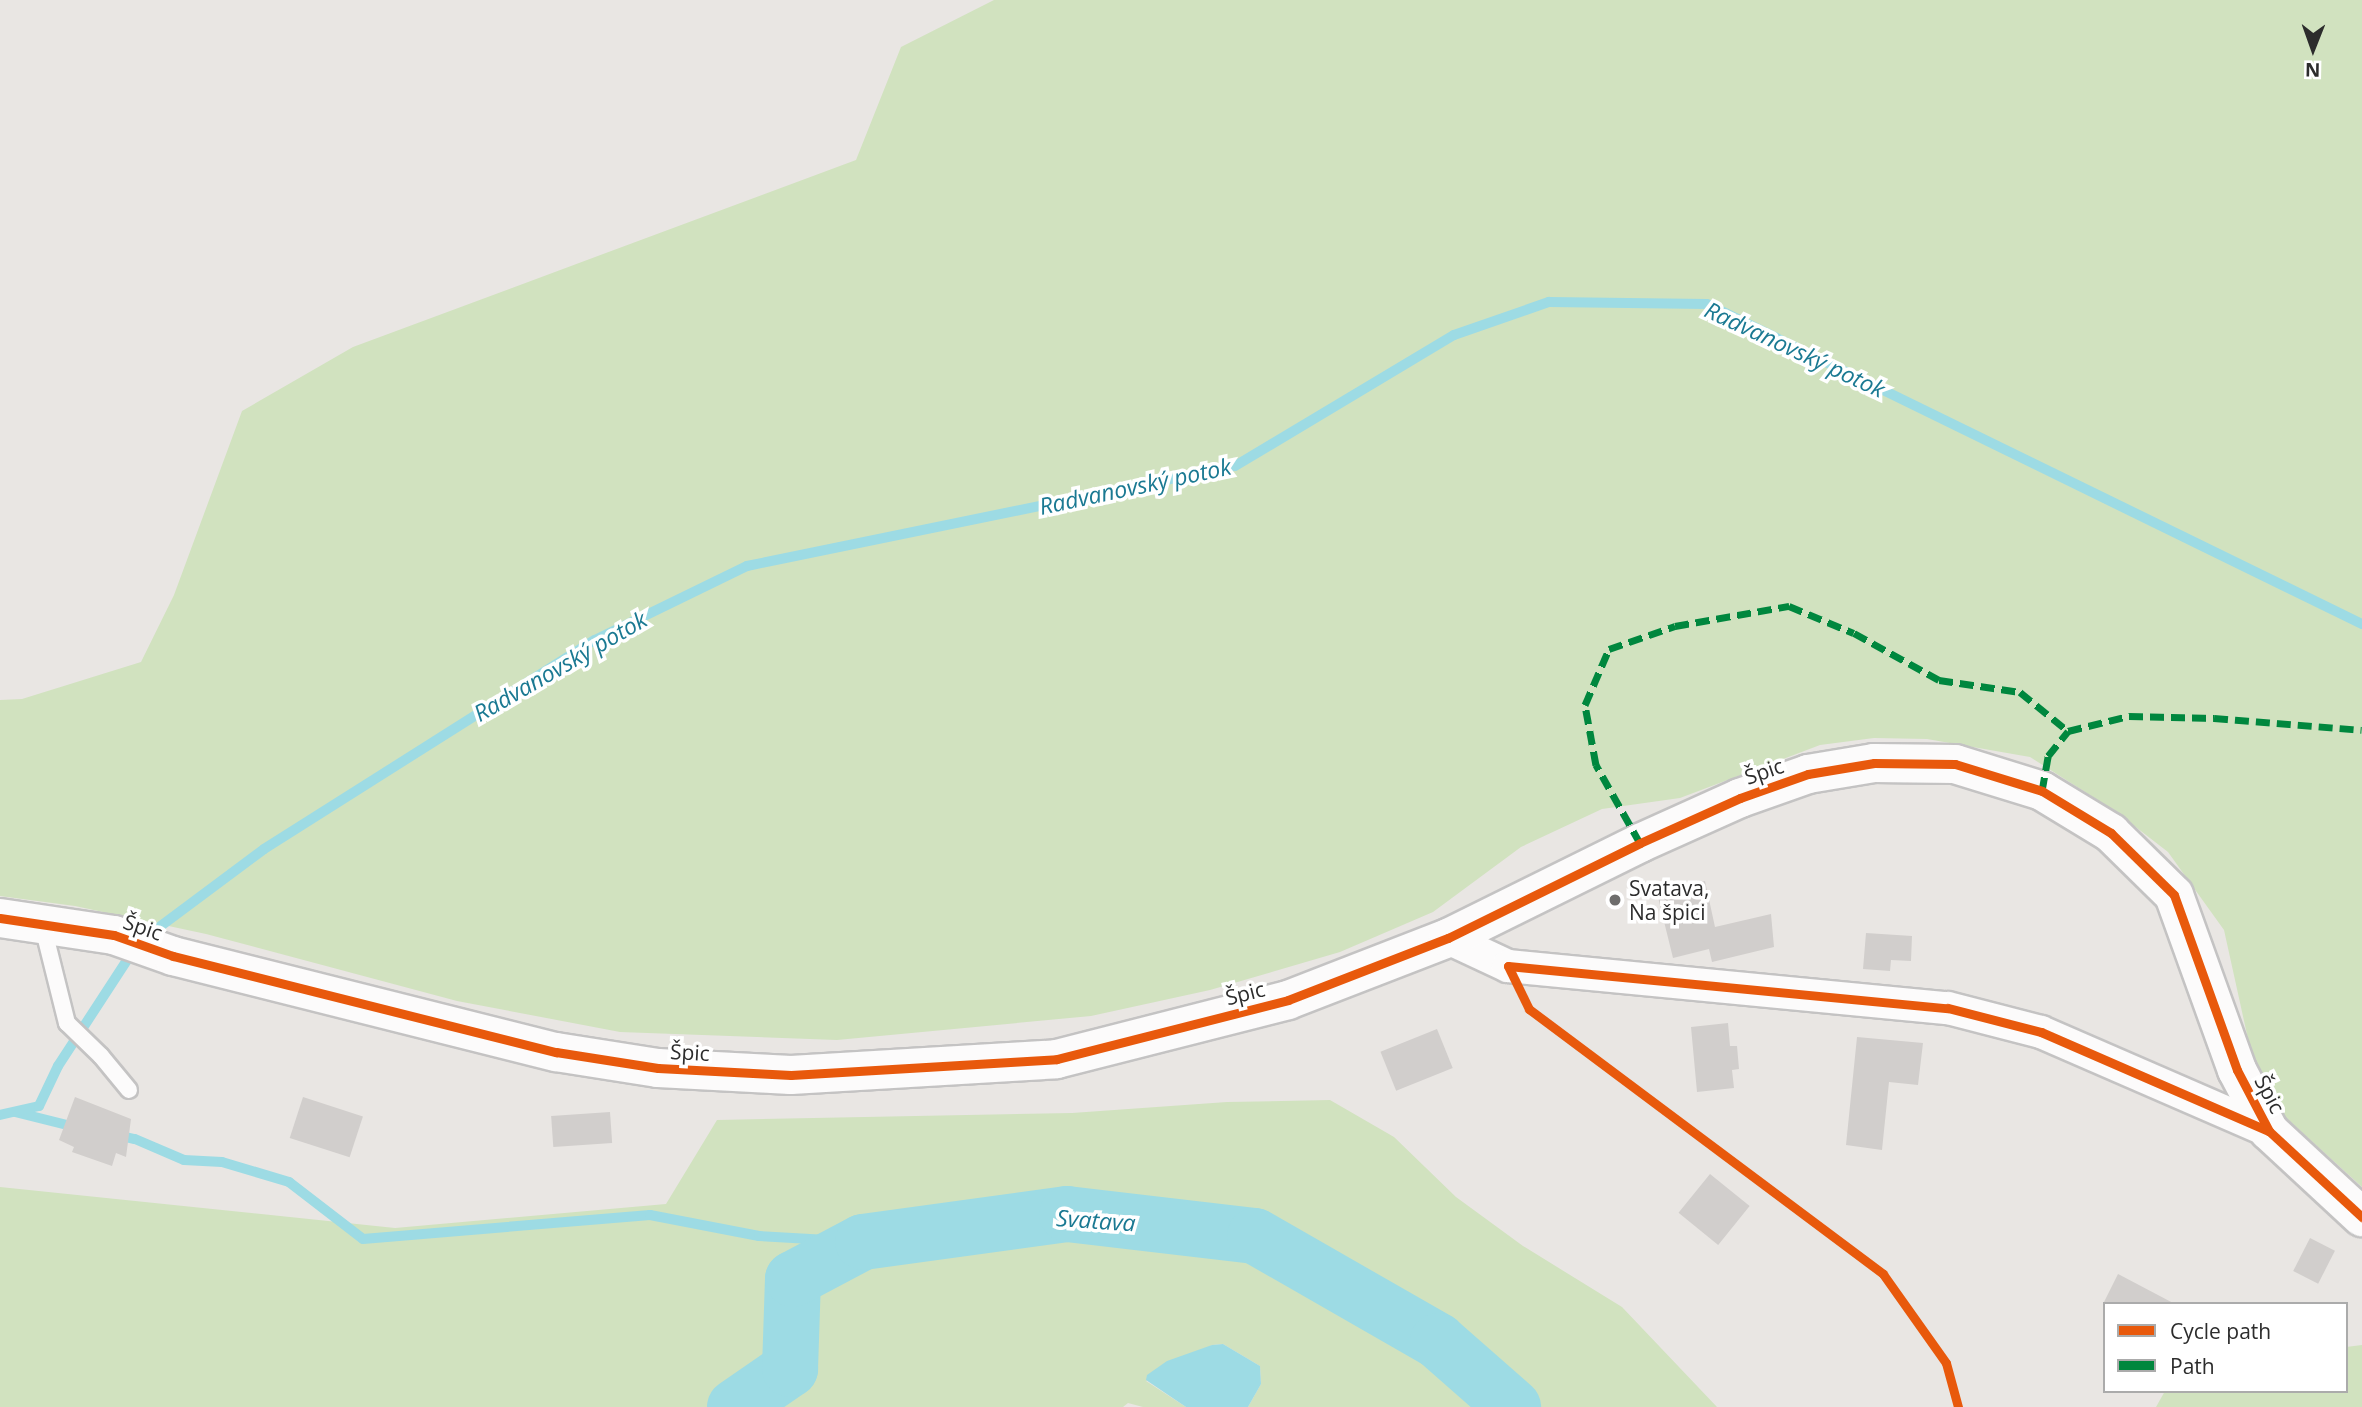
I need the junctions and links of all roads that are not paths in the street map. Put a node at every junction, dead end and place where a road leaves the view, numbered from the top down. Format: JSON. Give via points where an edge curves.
{"nodes":[{"id":1,"x":2,"y":918,"type":"edge"},
{"id":2,"x":42,"y":924,"type":"junction"},
{"id":3,"x":1448,"y":938,"type":"junction"},
{"id":4,"x":128,"y":1090,"type":"dead end"},
{"id":5,"x":2269,"y":1130,"type":"junction"},
{"id":6,"x":2362,"y":1217,"type":"edge"}],
"edges":[{"from":1,"to":2,"type":"street","name":"Špic"},
{"from":2,"to":3,"type":"street","name":"Špic","via":[[114,935],[173,956],[556,1052],[658,1068],[791,1074],[1057,1059],[1288,1000]]},
{"from":2,"to":4,"type":"lane","via":[[67,1023]]},
{"from":3,"to":5,"type":"street","name":"Špic","via":[[1508,966],[1948,1008],[2040,1032]]},
{"from":3,"to":5,"type":"street","name":"Špic","via":[[1640,843],[1797,778],[1874,763],[1955,764],[2042,790],[2110,833],[2174,895],[2237,1070]]},
{"from":5,"to":6,"type":"street","name":"Špic"}]}
